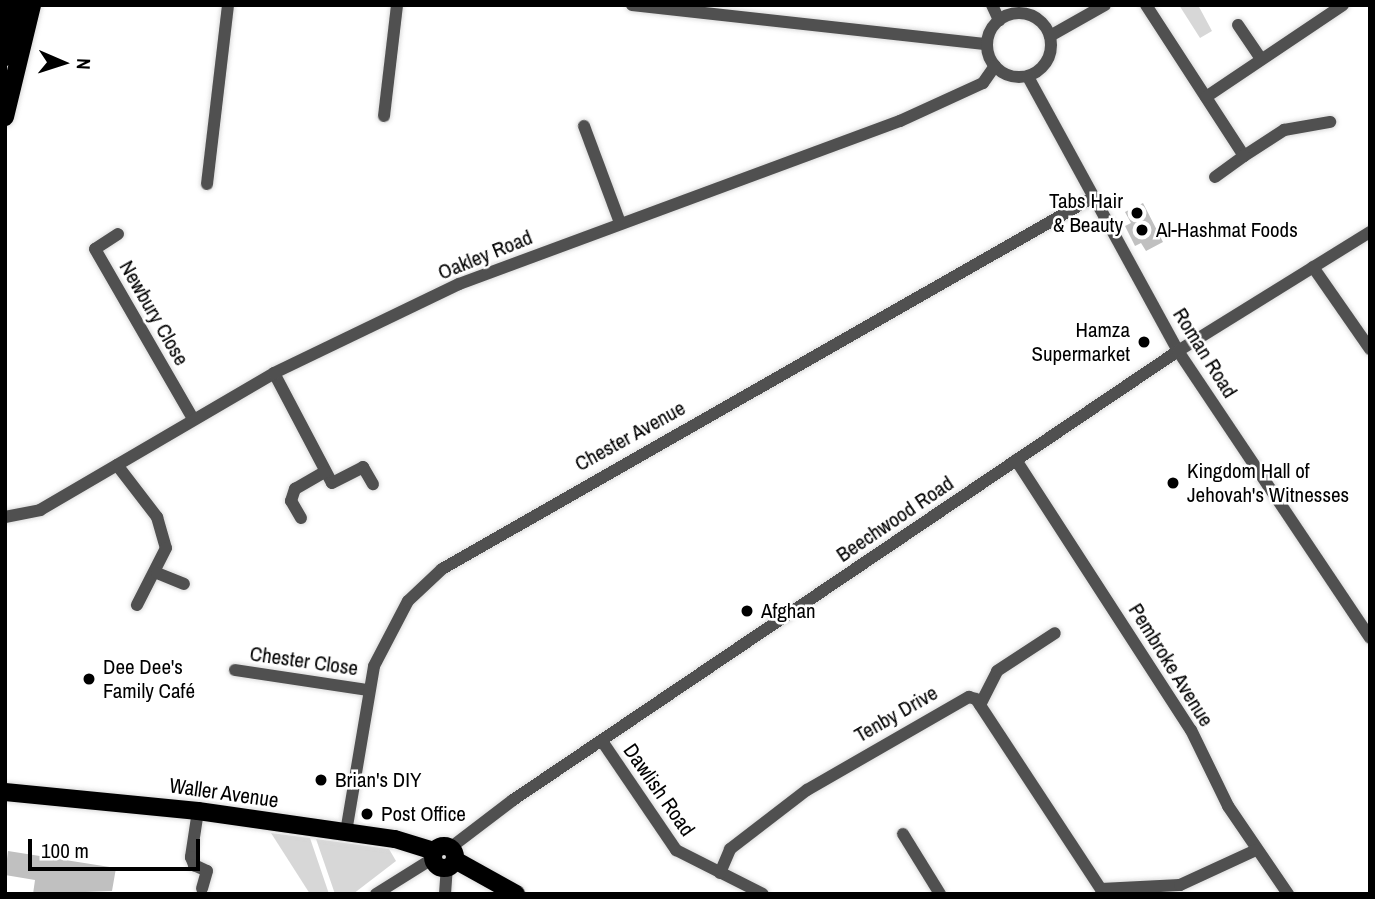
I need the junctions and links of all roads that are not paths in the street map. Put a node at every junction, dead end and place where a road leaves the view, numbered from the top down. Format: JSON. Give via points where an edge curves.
{"nodes":[{"id":1,"x":15,"y":5,"type":"edge"},
{"id":2,"x":32,"y":5,"type":"edge"},
{"id":3,"x":228,"y":5,"type":"edge"},
{"id":4,"x":397,"y":5,"type":"edge"},
{"id":5,"x":632,"y":5,"type":"edge"},
{"id":6,"x":748,"y":5,"type":"edge"},
{"id":7,"x":992,"y":5,"type":"edge"},
{"id":8,"x":1105,"y":5,"type":"edge"},
{"id":9,"x":1146,"y":5,"type":"edge"},
{"id":10,"x":1343,"y":5,"type":"edge"},
{"id":11,"x":746,"y":19,"type":"junction"},
{"id":12,"x":999,"y":20,"type":"junction"},
{"id":13,"x":1238,"y":25,"type":"dead end"},
{"id":14,"x":1050,"y":36,"type":"junction"},
{"id":15,"x":987,"y":44,"type":"junction"},
{"id":16,"x":5,"y":57,"type":"edge"},
{"id":17,"x":1261,"y":59,"type":"junction"},
{"id":18,"x":995,"y":66,"type":"junction"},
{"id":19,"x":1028,"y":77,"type":"junction"},
{"id":20,"x":1206,"y":97,"type":"junction"},
{"id":21,"x":384,"y":116,"type":"dead end"},
{"id":22,"x":5,"y":117,"type":"edge"},
{"id":23,"x":1330,"y":122,"type":"dead end"},
{"id":24,"x":584,"y":126,"type":"dead end"},
{"id":25,"x":1244,"y":156,"type":"junction"},
{"id":26,"x":1215,"y":177,"type":"dead end"},
{"id":27,"x":207,"y":184,"type":"dead end"},
{"id":28,"x":1092,"y":198,"type":"junction"},
{"id":29,"x":620,"y":223,"type":"junction"},
{"id":30,"x":1370,"y":232,"type":"edge"},
{"id":31,"x":118,"y":234,"type":"dead end"},
{"id":32,"x":1313,"y":267,"type":"junction"},
{"id":33,"x":1370,"y":349,"type":"edge"},
{"id":34,"x":1178,"y":351,"type":"junction"},
{"id":35,"x":274,"y":373,"type":"junction"},
{"id":36,"x":192,"y":419,"type":"junction"},
{"id":37,"x":1016,"y":460,"type":"junction"},
{"id":38,"x":117,"y":465,"type":"junction"},
{"id":39,"x":325,"y":472,"type":"junction"},
{"id":40,"x":373,"y":484,"type":"dead end"},
{"id":41,"x":5,"y":517,"type":"edge"},
{"id":42,"x":300,"y":518,"type":"dead end"},
{"id":43,"x":157,"y":573,"type":"junction"},
{"id":44,"x":184,"y":584,"type":"dead end"},
{"id":45,"x":137,"y":605,"type":"dead end"},
{"id":46,"x":1055,"y":633,"type":"dead end"},
{"id":47,"x":1370,"y":638,"type":"edge"},
{"id":48,"x":235,"y":670,"type":"dead end"},
{"id":49,"x":367,"y":690,"type":"junction"},
{"id":50,"x":980,"y":705,"type":"junction"},
{"id":51,"x":601,"y":741,"type":"junction"},
{"id":52,"x":5,"y":792,"type":"edge"},
{"id":53,"x":198,"y":811,"type":"junction"},
{"id":54,"x":346,"y":832,"type":"junction"},
{"id":55,"x":903,"y":834,"type":"dead end"},
{"id":56,"x":395,"y":839,"type":"junction"},
{"id":57,"x":1256,"y":850,"type":"junction"},
{"id":58,"x":444,"y":857,"type":"junction"},
{"id":59,"x":720,"y":873,"type":"junction"},
{"id":60,"x":400,"y":878,"type":"junction"},
{"id":61,"x":202,"y":888,"type":"dead end"},
{"id":62,"x":1159,"y":891,"type":"edge"},
{"id":63,"x":376,"y":894,"type":"edge"},
{"id":64,"x":445,"y":894,"type":"edge"},
{"id":65,"x":516,"y":894,"type":"edge"},
{"id":66,"x":763,"y":894,"type":"edge"},
{"id":67,"x":940,"y":894,"type":"edge"},
{"id":68,"x":1288,"y":894,"type":"edge"}],
"edges":[{"from":1,"to":16,"type":"main road"},
{"from":2,"to":22,"type":"main road"},
{"from":3,"to":27,"type":"street"},
{"from":4,"to":21,"type":"street"},
{"from":5,"to":11,"type":"street"},
{"from":6,"to":11,"type":"street"},
{"from":7,"to":12,"type":"street"},
{"from":8,"to":14,"type":"street"},
{"from":9,"to":20,"type":"street"},
{"from":10,"to":17,"type":"street"},
{"from":11,"to":15,"type":"street"},
{"from":12,"to":14,"type":"street","via":[[1029,14]]},
{"from":12,"to":15,"type":"street"},
{"from":13,"to":17,"type":"street"},
{"from":14,"to":19,"type":"street","via":[[1049,56]]},
{"from":15,"to":18,"type":"street"},
{"from":17,"to":20,"type":"street"},
{"from":18,"to":19,"type":"street","via":[[1010,76]]},
{"from":18,"to":29,"type":"street","name":"Oakley Road","via":[[983,83],[900,121]]},
{"from":19,"to":28,"type":"street","name":"Roman Road"},
{"from":20,"to":25,"type":"street"},
{"from":23,"to":25,"type":"street","via":[[1284,130]]},
{"from":24,"to":29,"type":"street"},
{"from":25,"to":26,"type":"street"},
{"from":28,"to":34,"type":"street","name":"Roman Road"},
{"from":28,"to":49,"type":"street","name":"Chester Avenue","via":[[461,555],[408,600],[382,645]]},
{"from":29,"to":35,"type":"street","name":"Oakley Road","via":[[460,284]]},
{"from":30,"to":32,"type":"street","name":"Beechwood Road"},
{"from":31,"to":36,"type":"street","name":"Newbury Close","via":[[96,249]]},
{"from":32,"to":33,"type":"street"},
{"from":32,"to":34,"type":"street","name":"Beechwood Road"},
{"from":34,"to":37,"type":"street","name":"Beechwood Road"},
{"from":34,"to":47,"type":"street","name":"Roman Road"},
{"from":35,"to":36,"type":"street","name":"Oakley Road"},
{"from":35,"to":39,"type":"street"},
{"from":36,"to":38,"type":"street","name":"Oakley Road"},
{"from":37,"to":51,"type":"street","name":"Beechwood Road"},
{"from":37,"to":57,"type":"street","name":"Pembroke Avenue","via":[[1191,730]]},
{"from":38,"to":41,"type":"street","name":"Oakley Road","via":[[40,510]]},
{"from":38,"to":43,"type":"street","via":[[157,517],[166,548]]},
{"from":39,"to":40,"type":"street","via":[[332,483],[363,467]]},
{"from":39,"to":42,"type":"street","via":[[295,489],[291,500]]},
{"from":43,"to":44,"type":"street"},
{"from":43,"to":45,"type":"street"},
{"from":46,"to":50,"type":"street","via":[[997,671]]},
{"from":48,"to":49,"type":"street","name":"Chester Close"},
{"from":49,"to":54,"type":"street","name":"Chester Avenue"},
{"from":50,"to":59,"type":"street","name":"Tenby Drive","via":[[965,697],[807,790],[730,849]]},
{"from":50,"to":62,"type":"street","via":[[1093,882],[1112,892]]},
{"from":51,"to":58,"type":"street","name":"Beechwood Road"},
{"from":51,"to":59,"type":"street","name":"Dawlish Road","via":[[677,850]]},
{"from":52,"to":53,"type":"main road","name":"Waller Avenue"},
{"from":53,"to":54,"type":"main road","name":"Waller Avenue"},
{"from":53,"to":61,"type":"street","via":[[191,857],[194,865],[207,871]]},
{"from":54,"to":56,"type":"main road","name":"Waller Avenue"},
{"from":55,"to":67,"type":"street"},
{"from":56,"to":58,"type":"main road","name":"Waller Avenue"},
{"from":56,"to":60,"type":"street","via":[[412,859]]},
{"from":57,"to":62,"type":"street"},
{"from":57,"to":68,"type":"street","name":"Pembroke Avenue"},
{"from":58,"to":60,"type":"street","name":"Beechwood Road"},
{"from":58,"to":64,"type":"street"},
{"from":58,"to":65,"type":"main road","name":"Waller Avenue"},
{"from":59,"to":66,"type":"street","name":"Dawlish Road"},
{"from":60,"to":63,"type":"street","name":"Beechwood Road"}]}
